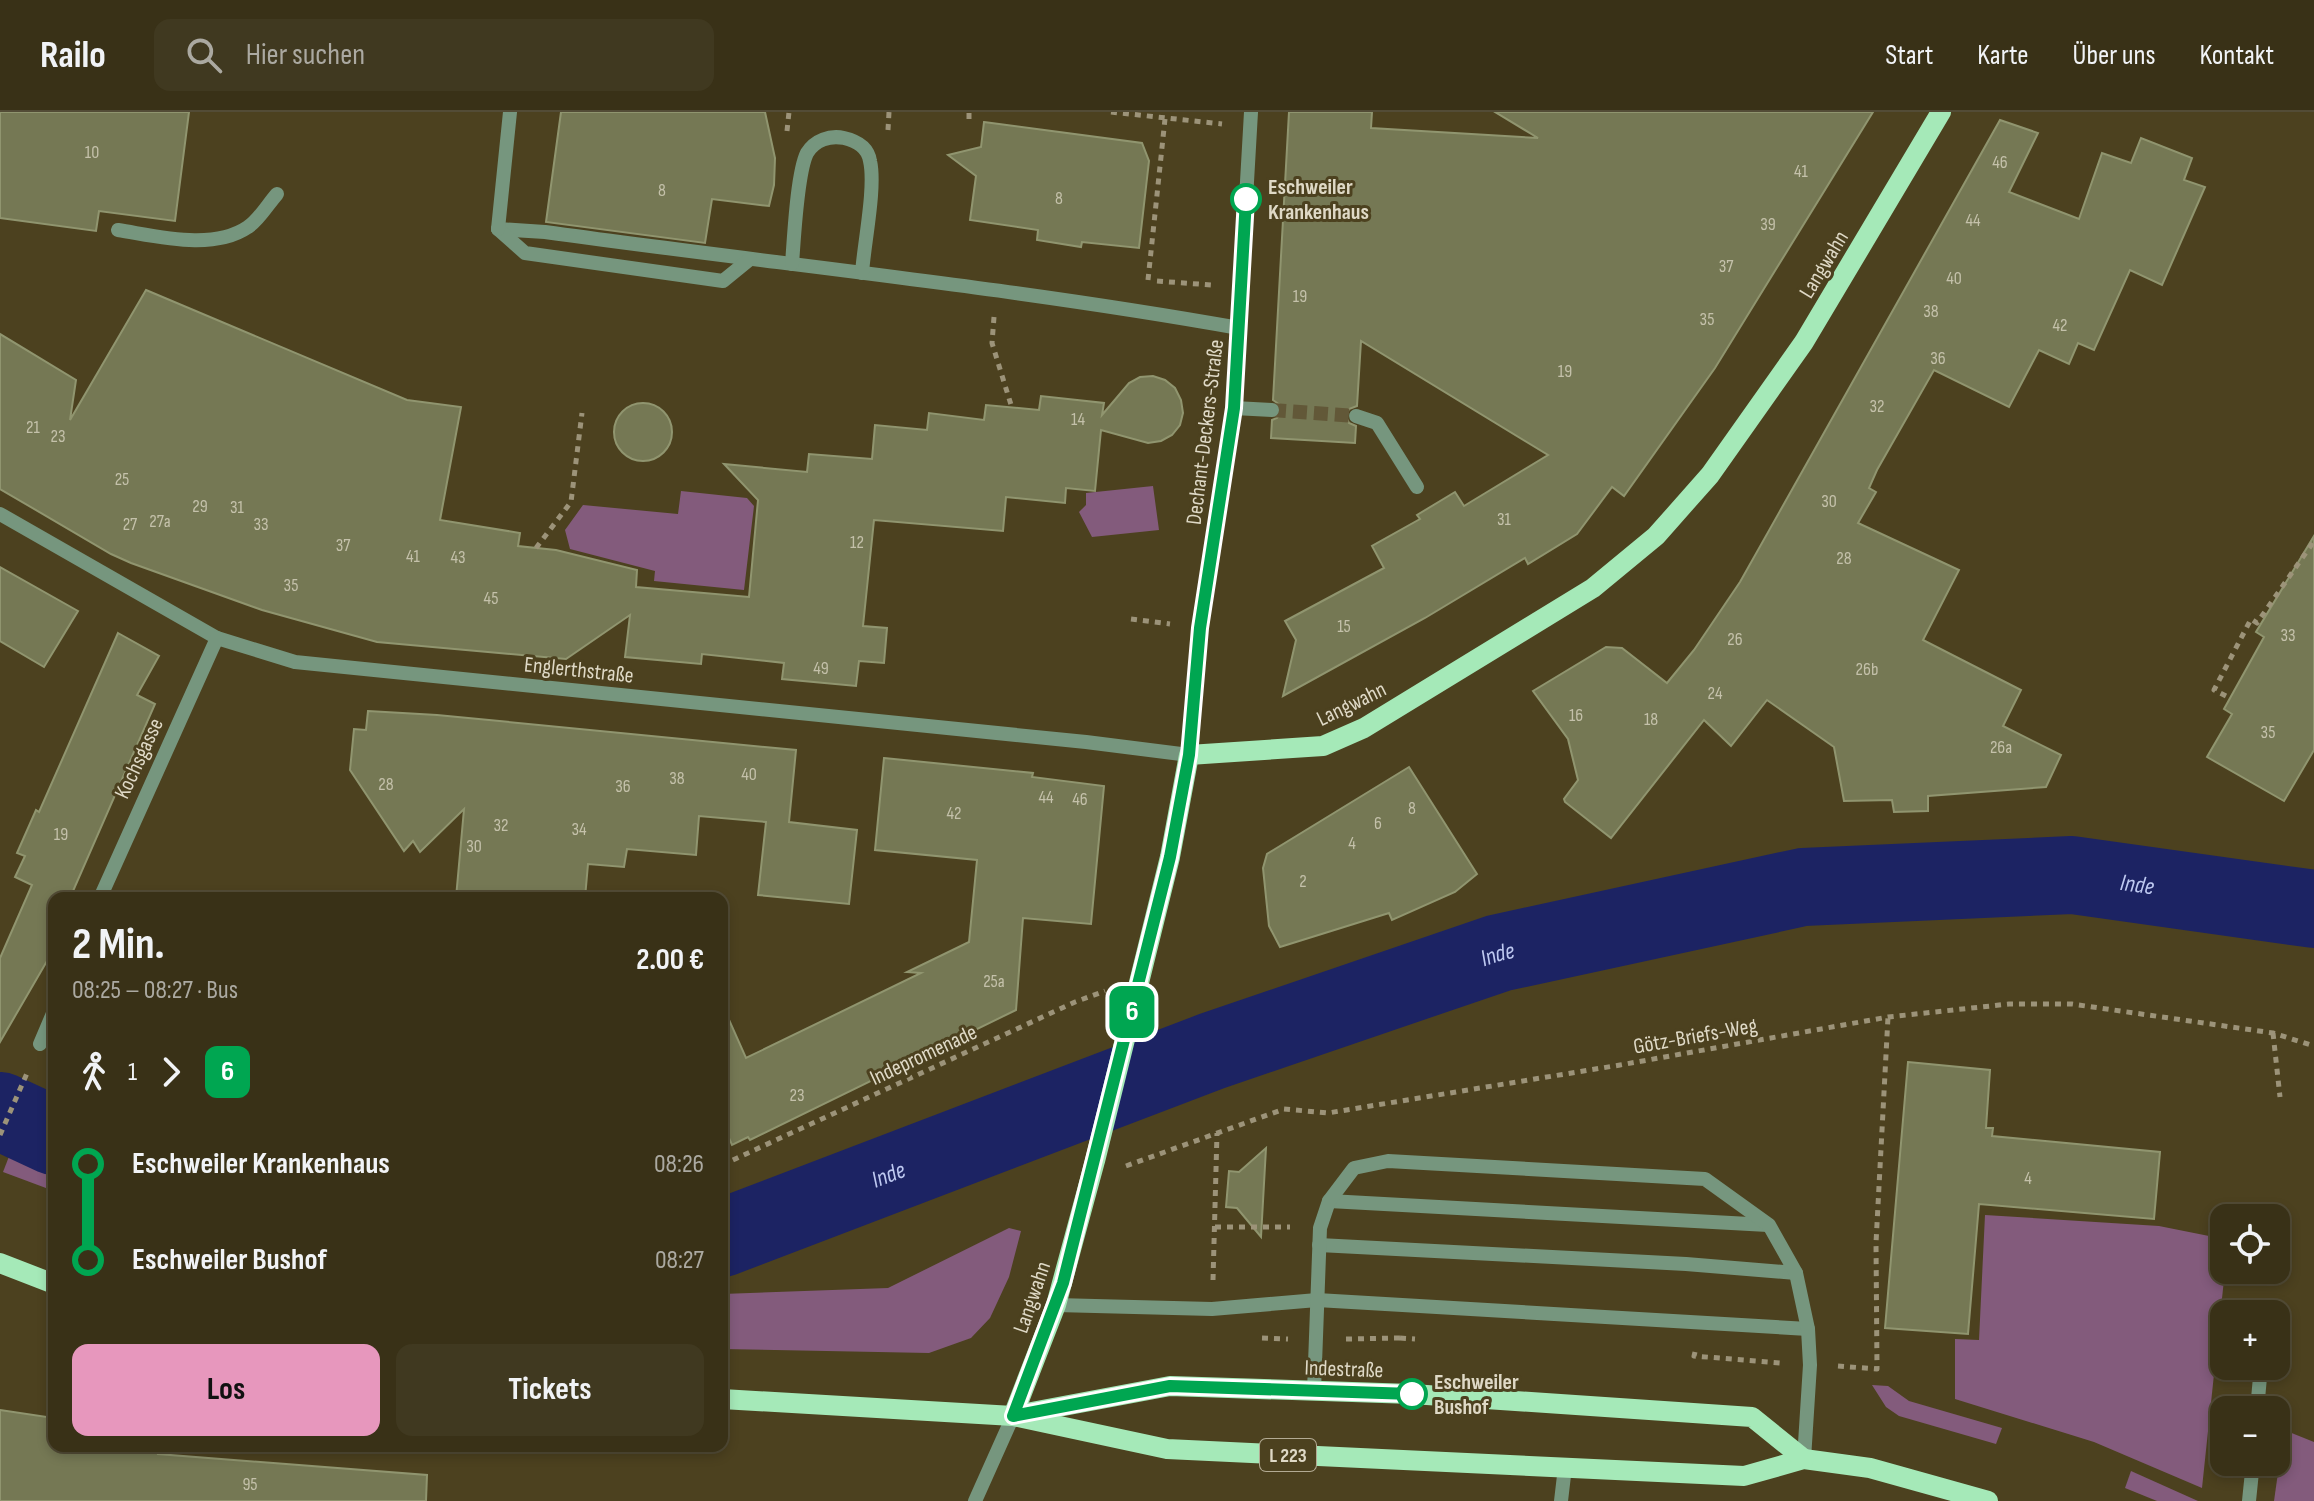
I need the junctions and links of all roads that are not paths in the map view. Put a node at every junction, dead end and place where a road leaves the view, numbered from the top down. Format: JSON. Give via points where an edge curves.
{"nodes":[{"id":1,"x":510,"y":112,"type":"edge"},
{"id":2,"x":1941,"y":112,"type":"edge"},
{"id":3,"x":1251,"y":120,"type":"edge"},
{"id":4,"x":277,"y":194,"type":"dead end"},
{"id":5,"x":498,"y":229,"type":"junction"},
{"id":6,"x":118,"y":230,"type":"dead end"},
{"id":7,"x":750,"y":259,"type":"junction"},
{"id":8,"x":792,"y":264,"type":"junction"},
{"id":9,"x":862,"y":273,"type":"junction"},
{"id":10,"x":1239,"y":328,"type":"junction"},
{"id":11,"x":1234,"y":408,"type":"junction"},
{"id":12,"x":1272,"y":410,"type":"tunnel mouth"},
{"id":13,"x":1356,"y":416,"type":"tunnel mouth"},
{"id":14,"x":1417,"y":487,"type":"dead end"},
{"id":15,"x":0,"y":514,"type":"edge"},
{"id":16,"x":217,"y":638,"type":"junction"},
{"id":17,"x":1189,"y":755,"type":"junction"},
{"id":18,"x":103,"y":892,"type":"edge"},
{"id":19,"x":48,"y":1025,"type":"edge"},
{"id":20,"x":40,"y":1044,"type":"road end"},
{"id":21,"x":1329,"y":1201,"type":"junction"},
{"id":22,"x":1769,"y":1225,"type":"junction"},
{"id":23,"x":1319,"y":1245,"type":"junction"},
{"id":24,"x":0,"y":1263,"type":"edge"},
{"id":25,"x":1796,"y":1273,"type":"junction"},
{"id":26,"x":48,"y":1282,"type":"edge"},
{"id":27,"x":1317,"y":1300,"type":"junction"},
{"id":28,"x":1056,"y":1305,"type":"junction"},
{"id":29,"x":1808,"y":1329,"type":"junction"},
{"id":30,"x":1314,"y":1391,"type":"junction"},
{"id":31,"x":728,"y":1399,"type":"edge"},
{"id":32,"x":1013,"y":1416,"type":"junction"},
{"id":33,"x":1804,"y":1459,"type":"junction"},
{"id":34,"x":1565,"y":1467,"type":"junction"},
{"id":35,"x":2252,"y":1476,"type":"edge"},
{"id":36,"x":975,"y":1501,"type":"edge"},
{"id":37,"x":1561,"y":1501,"type":"edge"},
{"id":38,"x":1988,"y":1501,"type":"edge"},
{"id":39,"x":2249,"y":1501,"type":"edge"}],
"edges":[{"from":1,"to":5,"type":"street"},
{"from":2,"to":17,"type":"main road","name":"Langwahn","via":[[1804,342],[1710,475],[1656,536],[1593,588],[1364,728],[1323,746]]},
{"from":3,"to":10,"type":"street","name":"Dechant-Deckers-Straße"},
{"from":4,"to":6,"type":"street","via":[[248,227],[211,240]]},
{"from":5,"to":7,"type":"street"},
{"from":5,"to":7,"type":"street","via":[[525,253],[723,281]]},
{"from":7,"to":8,"type":"street"},
{"from":8,"to":9,"type":"street"},
{"from":8,"to":9,"type":"street","via":[[808,151],[822,138],[840,137],[859,142],[870,156]]},
{"from":9,"to":10,"type":"street"},
{"from":10,"to":11,"type":"street","name":"Dechant-Deckers-Straße"},
{"from":11,"to":12,"type":"street"},
{"from":11,"to":17,"type":"street","name":"Dechant-Deckers-Straße","via":[[1200,628]]},
{"from":13,"to":14,"type":"street","via":[[1377,423]]},
{"from":15,"to":16,"type":"street","name":"Englerthstraße"},
{"from":16,"to":17,"type":"street","name":"Englerthstraße","via":[[295,662]]},
{"from":16,"to":18,"type":"street","name":"Kochsgasse"},
{"from":17,"to":28,"type":"main road","name":"Langwahn","via":[[1170,857]]},
{"from":19,"to":20,"type":"street"},
{"from":21,"to":22,"type":"street"},
{"from":21,"to":22,"type":"street","via":[[1354,1168],[1388,1161],[1433,1163],[1705,1179]]},
{"from":21,"to":23,"type":"street"},
{"from":22,"to":25,"type":"street"},
{"from":23,"to":25,"type":"street"},
{"from":23,"to":27,"type":"street"},
{"from":24,"to":26,"type":"main road"},
{"from":25,"to":29,"type":"street"},
{"from":27,"to":28,"type":"street","via":[[1212,1309]]},
{"from":27,"to":29,"type":"street"},
{"from":27,"to":30,"type":"street"},
{"from":28,"to":32,"type":"main road","name":"Langwahn"},
{"from":29,"to":33,"type":"street"},
{"from":30,"to":32,"type":"main road","name":"Indestraße","number":"L 223","via":[[1170,1386]]},
{"from":30,"to":33,"type":"main road","name":"Indestraße","number":"L 223","via":[[1752,1417]]},
{"from":31,"to":32,"type":"main road","name":"Indestraße","number":"L 223"},
{"from":32,"to":34,"type":"main road","name":"Indestraße","number":"L 223","via":[[1167,1449]]},
{"from":32,"to":36,"type":"street"},
{"from":33,"to":34,"type":"main road","name":"Indestraße","number":"L 223","via":[[1744,1476]]},
{"from":33,"to":38,"type":"main road","name":"Indestraße","number":"L 223","via":[[1870,1468]]},
{"from":34,"to":37,"type":"street"},
{"from":35,"to":39,"type":"street"}]}
